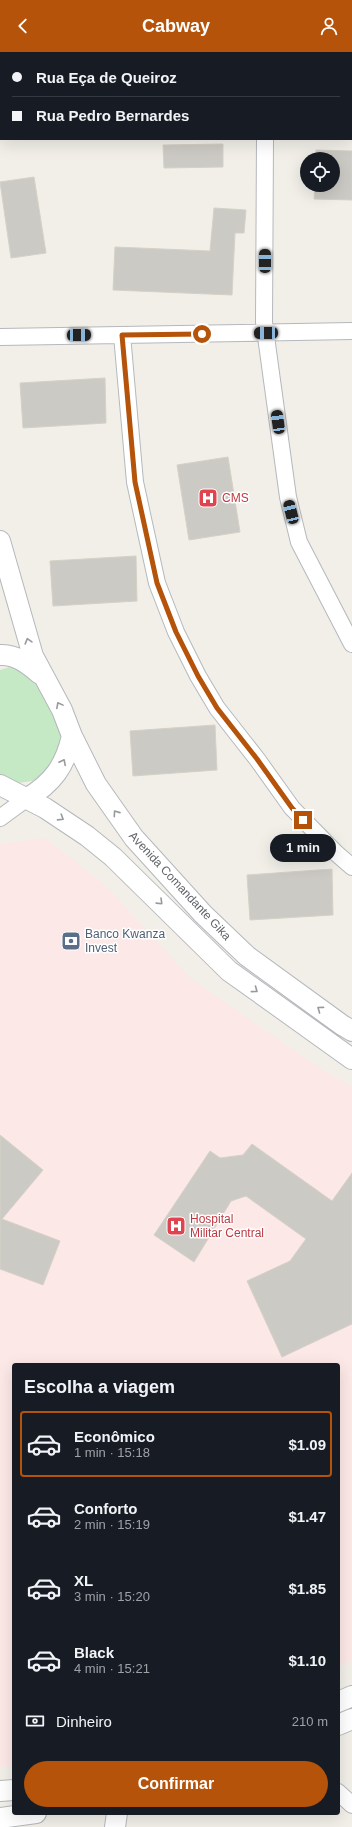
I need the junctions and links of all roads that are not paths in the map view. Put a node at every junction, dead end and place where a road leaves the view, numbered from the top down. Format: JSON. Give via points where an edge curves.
{"nodes":[{"id":1,"x":265,"y":140,"type":"edge"},
{"id":2,"x":352,"y":331,"type":"edge"},
{"id":3,"x":266,"y":333,"type":"junction"},
{"id":4,"x":122,"y":335,"type":"junction"},
{"id":5,"x":0,"y":337,"type":"edge"},
{"id":6,"x":0,"y":541,"type":"edge"},
{"id":7,"x":352,"y":644,"type":"edge"},
{"id":8,"x":0,"y":655,"type":"edge"},
{"id":9,"x":43,"y":677,"type":"junction"},
{"id":10,"x":72,"y":736,"type":"junction"},
{"id":11,"x":0,"y":785,"type":"edge"},
{"id":12,"x":26,"y":799,"type":"junction"},
{"id":13,"x":0,"y":818,"type":"edge"},
{"id":14,"x":352,"y":867,"type":"edge"},
{"id":15,"x":352,"y":1031,"type":"edge"},
{"id":16,"x":352,"y":1059,"type":"edge"},
{"id":17,"x":352,"y":1696,"type":"edge"},
{"id":18,"x":340,"y":1701,"type":"edge"},
{"id":19,"x":352,"y":1719,"type":"edge"},
{"id":20,"x":340,"y":1724,"type":"edge"},
{"id":21,"x":12,"y":1790,"type":"edge"},
{"id":22,"x":0,"y":1791,"type":"edge"},
{"id":23,"x":340,"y":1794,"type":"edge"},
{"id":24,"x":352,"y":1805,"type":"edge"},
{"id":25,"x":22,"y":1815,"type":"edge"},
{"id":26,"x":117,"y":1815,"type":"edge"},
{"id":27,"x":0,"y":1818,"type":"edge"},
{"id":28,"x":115,"y":1827,"type":"edge"}],
"edges":[{"from":1,"to":3,"type":"street"},
{"from":2,"to":3,"type":"street"},
{"from":3,"to":4,"type":"street"},
{"from":3,"to":7,"type":"street","via":[[288,497],[299,542]]},
{"from":4,"to":5,"type":"street"},
{"from":4,"to":14,"type":"street","via":[[135,482],[157,583],[176,632],[217,708],[292,808]]},
{"from":9,"to":6,"type":"street","name":"Avenida Comandante Gika","one_way":true,"via":[[33,656]]},
{"from":8,"to":9,"type":"street","via":[[6,654],[25,661]]},
{"from":10,"to":9,"type":"street","name":"Avenida Comandante Gika","one_way":true,"via":[[62,710]]},
{"from":12,"to":10,"type":"street","one_way":true,"via":[[47,784],[61,768],[68,754]]},
{"from":15,"to":10,"type":"street","name":"Avenida Comandante Gika","one_way":true,"via":[[246,956],[203,914],[134,838],[96,784]]},
{"from":11,"to":12,"type":"street","name":"Avenida Comandante Gika"},
{"from":12,"to":13,"type":"street"},
{"from":12,"to":16,"type":"street","name":"Avenida Comandante Gika","one_way":true,"via":[[64,820],[113,857],[229,971]]},
{"from":17,"to":18,"type":"street"},
{"from":19,"to":20,"type":"street"},
{"from":21,"to":22,"type":"street"},
{"from":23,"to":24,"type":"street"},
{"from":25,"to":27,"type":"street"},
{"from":26,"to":28,"type":"street"}]}
